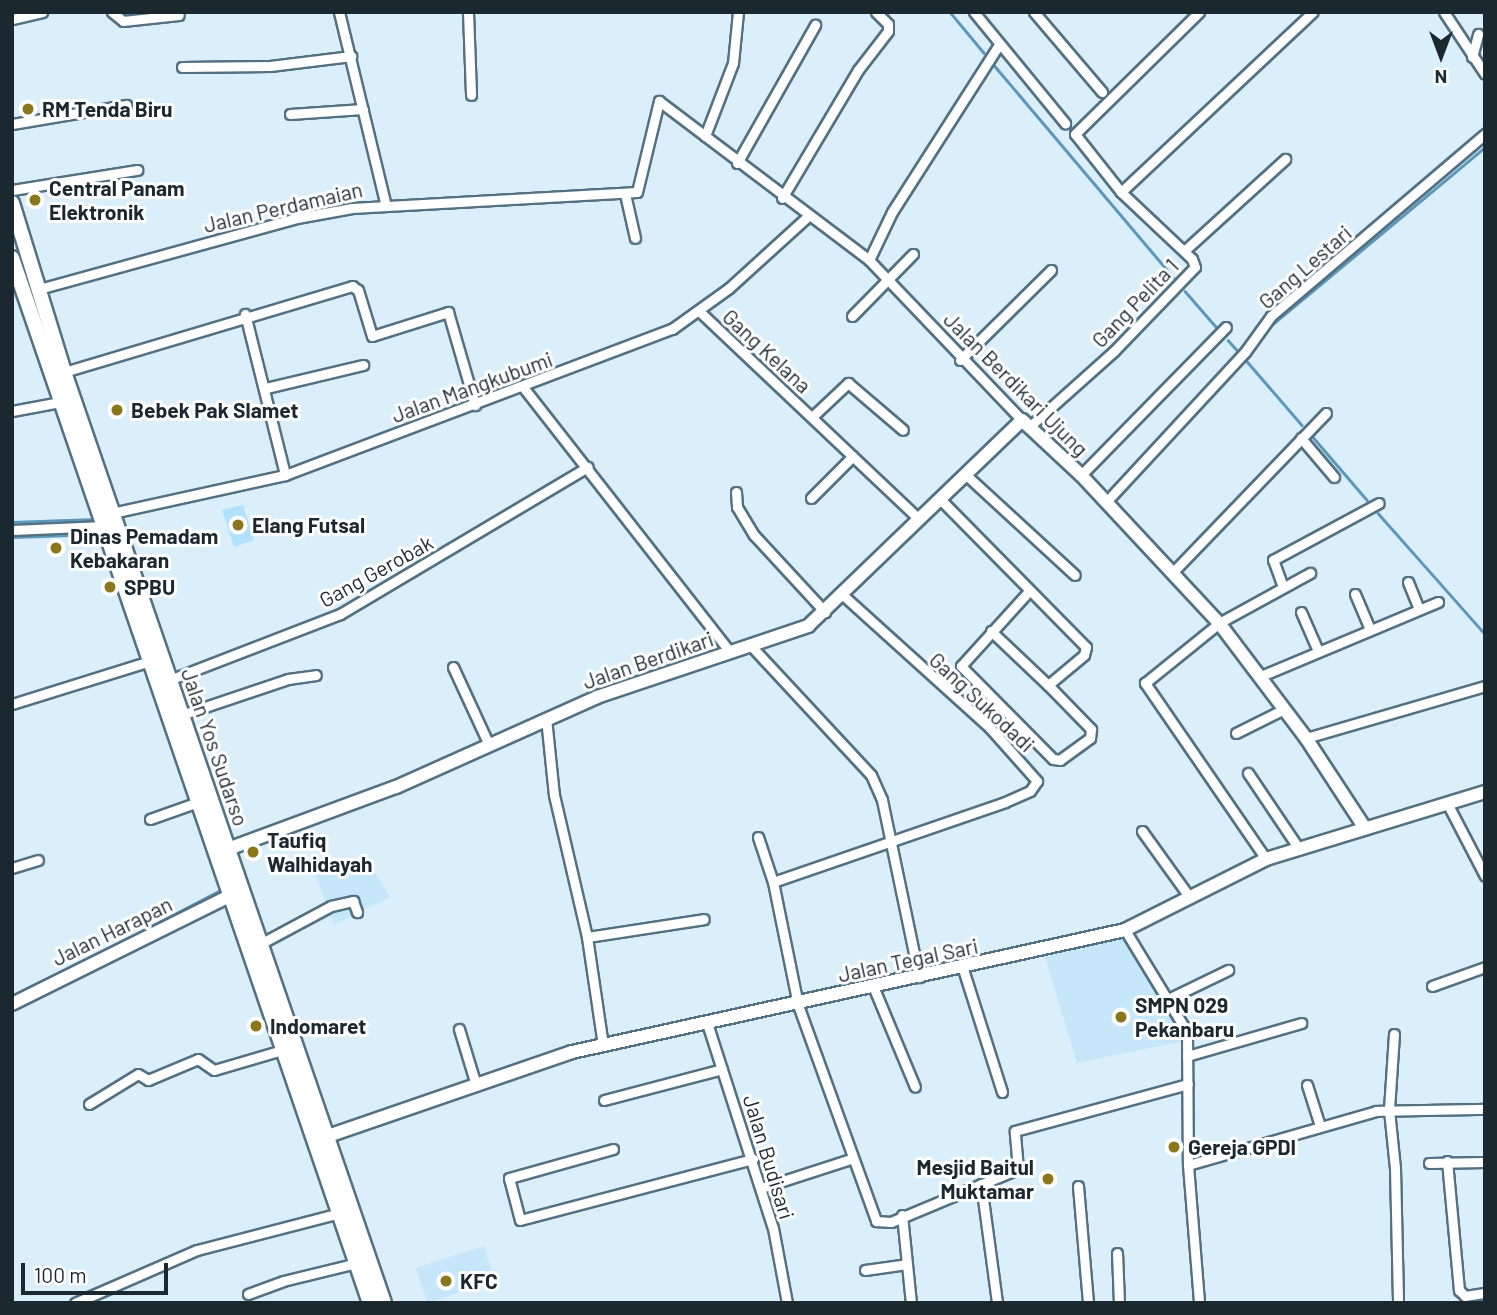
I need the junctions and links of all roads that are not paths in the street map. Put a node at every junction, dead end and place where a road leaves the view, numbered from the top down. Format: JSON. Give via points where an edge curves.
{"nodes":[{"id":1,"x":42,"y":12,"type":"edge"},
{"id":2,"x":112,"y":12,"type":"edge"},
{"id":3,"x":339,"y":12,"type":"edge"},
{"id":4,"x":468,"y":12,"type":"edge"},
{"id":5,"x":738,"y":12,"type":"edge"},
{"id":6,"x":876,"y":12,"type":"edge"},
{"id":7,"x":974,"y":12,"type":"edge"},
{"id":8,"x":1034,"y":12,"type":"edge"},
{"id":9,"x":1199,"y":12,"type":"edge"},
{"id":10,"x":1313,"y":12,"type":"edge"},
{"id":11,"x":1444,"y":12,"type":"edge"},
{"id":12,"x":179,"y":15,"type":"dead end"},
{"id":13,"x":12,"y":19,"type":"edge"},
{"id":14,"x":815,"y":25,"type":"dead end"},
{"id":15,"x":1478,"y":34,"type":"dead end"},
{"id":16,"x":999,"y":45,"type":"junction"},
{"id":17,"x":351,"y":56,"type":"junction"},
{"id":18,"x":1472,"y":57,"type":"junction"},
{"id":19,"x":182,"y":66,"type":"dead end"},
{"id":20,"x":1485,"y":74,"type":"edge"},
{"id":21,"x":1102,"y":92,"type":"dead end"},
{"id":22,"x":471,"y":95,"type":"dead end"},
{"id":23,"x":126,"y":105,"type":"dead end"},
{"id":24,"x":363,"y":109,"type":"junction"},
{"id":25,"x":290,"y":114,"type":"dead end"},
{"id":26,"x":1065,"y":123,"type":"dead end"},
{"id":27,"x":12,"y":124,"type":"edge"},
{"id":28,"x":1485,"y":134,"type":"edge"},
{"id":29,"x":705,"y":136,"type":"junction"},
{"id":30,"x":1285,"y":159,"type":"dead end"},
{"id":31,"x":737,"y":163,"type":"junction"},
{"id":32,"x":136,"y":170,"type":"dead end"},
{"id":33,"x":12,"y":190,"type":"edge"},
{"id":34,"x":1121,"y":192,"type":"junction"},
{"id":35,"x":625,"y":194,"type":"junction"},
{"id":36,"x":782,"y":198,"type":"junction"},
{"id":37,"x":384,"y":202,"type":"junction"},
{"id":38,"x":12,"y":203,"type":"edge"},
{"id":39,"x":807,"y":217,"type":"junction"},
{"id":40,"x":635,"y":238,"type":"dead end"},
{"id":41,"x":1184,"y":251,"type":"junction"},
{"id":42,"x":913,"y":254,"type":"dead end"},
{"id":43,"x":28,"y":255,"type":"junction"},
{"id":44,"x":869,"y":260,"type":"junction"},
{"id":45,"x":13,"y":266,"type":"edge"},
{"id":46,"x":1051,"y":270,"type":"dead end"},
{"id":47,"x":888,"y":281,"type":"junction"},
{"id":48,"x":39,"y":289,"type":"junction"},
{"id":49,"x":699,"y":311,"type":"junction"},
{"id":50,"x":245,"y":314,"type":"junction"},
{"id":51,"x":852,"y":316,"type":"dead end"},
{"id":52,"x":1226,"y":327,"type":"dead end"},
{"id":53,"x":960,"y":360,"type":"junction"},
{"id":54,"x":363,"y":365,"type":"dead end"},
{"id":55,"x":64,"y":372,"type":"junction"},
{"id":56,"x":523,"y":387,"type":"junction"},
{"id":57,"x":266,"y":388,"type":"junction"},
{"id":58,"x":60,"y":402,"type":"junction"},
{"id":59,"x":475,"y":405,"type":"junction"},
{"id":60,"x":12,"y":411,"type":"edge"},
{"id":61,"x":1326,"y":413,"type":"dead end"},
{"id":62,"x":812,"y":417,"type":"junction"},
{"id":63,"x":1025,"y":424,"type":"junction"},
{"id":64,"x":903,"y":430,"type":"dead end"},
{"id":65,"x":1301,"y":438,"type":"junction"},
{"id":66,"x":853,"y":456,"type":"junction"},
{"id":67,"x":588,"y":467,"type":"junction"},
{"id":68,"x":965,"y":474,"type":"junction"},
{"id":69,"x":285,"y":475,"type":"junction"},
{"id":70,"x":1081,"y":475,"type":"junction"},
{"id":71,"x":1334,"y":477,"type":"dead end"},
{"id":72,"x":736,"y":492,"type":"dead end"},
{"id":73,"x":811,"y":498,"type":"dead end"},
{"id":74,"x":940,"y":499,"type":"junction"},
{"id":75,"x":1106,"y":502,"type":"junction"},
{"id":76,"x":1379,"y":503,"type":"dead end"},
{"id":77,"x":112,"y":513,"type":"junction"},
{"id":78,"x":919,"y":519,"type":"junction"},
{"id":79,"x":104,"y":526,"type":"junction"},
{"id":80,"x":12,"y":530,"type":"edge"},
{"id":81,"x":1172,"y":573,"type":"junction"},
{"id":82,"x":1310,"y":573,"type":"dead end"},
{"id":83,"x":1075,"y":575,"type":"dead end"},
{"id":84,"x":1408,"y":582,"type":"dead end"},
{"id":85,"x":1283,"y":587,"type":"junction"},
{"id":86,"x":1028,"y":592,"type":"junction"},
{"id":87,"x":1355,"y":594,"type":"dead end"},
{"id":88,"x":843,"y":595,"type":"junction"},
{"id":89,"x":1438,"y":601,"type":"dead end"},
{"id":90,"x":1419,"y":610,"type":"junction"},
{"id":91,"x":825,"y":612,"type":"junction"},
{"id":92,"x":1301,"y":612,"type":"dead end"},
{"id":93,"x":1219,"y":624,"type":"junction"},
{"id":94,"x":1370,"y":629,"type":"junction"},
{"id":95,"x":991,"y":631,"type":"junction"},
{"id":96,"x":753,"y":648,"type":"junction"},
{"id":97,"x":1318,"y":650,"type":"junction"},
{"id":98,"x":730,"y":652,"type":"junction"},
{"id":99,"x":150,"y":661,"type":"junction"},
{"id":100,"x":453,"y":667,"type":"dead end"},
{"id":101,"x":316,"y":675,"type":"dead end"},
{"id":102,"x":1261,"y":676,"type":"junction"},
{"id":103,"x":169,"y":680,"type":"junction"},
{"id":104,"x":1048,"y":685,"type":"junction"},
{"id":105,"x":1485,"y":686,"type":"edge"},
{"id":106,"x":12,"y":704,"type":"edge"},
{"id":107,"x":1282,"y":710,"type":"junction"},
{"id":108,"x":181,"y":715,"type":"junction"},
{"id":109,"x":546,"y":718,"type":"junction"},
{"id":110,"x":1236,"y":733,"type":"dead end"},
{"id":111,"x":1306,"y":738,"type":"junction"},
{"id":112,"x":489,"y":745,"type":"junction"},
{"id":113,"x":194,"y":772,"type":"junction"},
{"id":114,"x":1248,"y":773,"type":"dead end"},
{"id":115,"x":1485,"y":792,"type":"edge"},
{"id":116,"x":198,"y":802,"type":"junction"},
{"id":117,"x":1447,"y":803,"type":"junction"},
{"id":118,"x":150,"y":819,"type":"dead end"},
{"id":119,"x":1365,"y":828,"type":"junction"},
{"id":120,"x":1142,"y":831,"type":"dead end"},
{"id":121,"x":758,"y":837,"type":"dead end"},
{"id":122,"x":888,"y":839,"type":"junction"},
{"id":123,"x":228,"y":849,"type":"junction"},
{"id":124,"x":1299,"y":849,"type":"junction"},
{"id":125,"x":1266,"y":859,"type":"junction"},
{"id":126,"x":38,"y":860,"type":"dead end"},
{"id":127,"x":12,"y":868,"type":"edge"},
{"id":128,"x":1485,"y":876,"type":"edge"},
{"id":129,"x":773,"y":881,"type":"junction"},
{"id":130,"x":230,"y":895,"type":"junction"},
{"id":131,"x":1188,"y":895,"type":"junction"},
{"id":132,"x":356,"y":912,"type":"dead end"},
{"id":133,"x":704,"y":919,"type":"dead end"},
{"id":134,"x":1125,"y":930,"type":"junction"},
{"id":135,"x":587,"y":937,"type":"junction"},
{"id":136,"x":260,"y":944,"type":"junction"},
{"id":137,"x":1485,"y":967,"type":"edge"},
{"id":138,"x":963,"y":969,"type":"junction"},
{"id":139,"x":1228,"y":970,"type":"dead end"},
{"id":140,"x":919,"y":977,"type":"junction"},
{"id":141,"x":873,"y":986,"type":"junction"},
{"id":142,"x":1432,"y":986,"type":"dead end"},
{"id":143,"x":1168,"y":999,"type":"junction"},
{"id":144,"x":12,"y":1003,"type":"edge"},
{"id":145,"x":798,"y":1005,"type":"junction"},
{"id":146,"x":707,"y":1023,"type":"junction"},
{"id":147,"x":1301,"y":1023,"type":"dead end"},
{"id":148,"x":459,"y":1029,"type":"dead end"},
{"id":149,"x":1394,"y":1034,"type":"dead end"},
{"id":150,"x":603,"y":1045,"type":"junction"},
{"id":151,"x":282,"y":1050,"type":"junction"},
{"id":152,"x":1187,"y":1056,"type":"junction"},
{"id":153,"x":722,"y":1069,"type":"junction"},
{"id":154,"x":1188,"y":1084,"type":"junction"},
{"id":155,"x":476,"y":1085,"type":"junction"},
{"id":156,"x":1307,"y":1085,"type":"dead end"},
{"id":157,"x":915,"y":1087,"type":"dead end"},
{"id":158,"x":1002,"y":1092,"type":"dead end"},
{"id":159,"x":604,"y":1100,"type":"dead end"},
{"id":160,"x":89,"y":1104,"type":"dead end"},
{"id":161,"x":1485,"y":1109,"type":"edge"},
{"id":162,"x":1389,"y":1110,"type":"junction"},
{"id":163,"x":1320,"y":1126,"type":"junction"},
{"id":164,"x":328,"y":1136,"type":"junction"},
{"id":165,"x":613,"y":1149,"type":"dead end"},
{"id":166,"x":753,"y":1159,"type":"junction"},
{"id":167,"x":851,"y":1159,"type":"junction"},
{"id":168,"x":1447,"y":1161,"type":"junction"},
{"id":169,"x":1485,"y":1162,"type":"edge"},
{"id":170,"x":1429,"y":1163,"type":"dead end"},
{"id":171,"x":1188,"y":1165,"type":"junction"},
{"id":172,"x":981,"y":1184,"type":"junction"},
{"id":173,"x":1079,"y":1186,"type":"dead end"},
{"id":174,"x":761,"y":1188,"type":"junction"},
{"id":175,"x":340,"y":1213,"type":"junction"},
{"id":176,"x":902,"y":1215,"type":"junction"},
{"id":177,"x":1117,"y":1253,"type":"dead end"},
{"id":178,"x":357,"y":1263,"type":"junction"},
{"id":179,"x":907,"y":1264,"type":"junction"},
{"id":180,"x":865,"y":1270,"type":"dead end"},
{"id":181,"x":369,"y":1279,"type":"junction"},
{"id":182,"x":1485,"y":1293,"type":"edge"},
{"id":183,"x":248,"y":1294,"type":"dead end"},
{"id":184,"x":75,"y":1303,"type":"edge"},
{"id":185,"x":370,"y":1303,"type":"edge"},
{"id":186,"x":384,"y":1303,"type":"edge"},
{"id":187,"x":787,"y":1303,"type":"edge"},
{"id":188,"x":911,"y":1303,"type":"edge"},
{"id":189,"x":998,"y":1303,"type":"edge"},
{"id":190,"x":1088,"y":1303,"type":"edge"},
{"id":191,"x":1119,"y":1303,"type":"edge"},
{"id":192,"x":1199,"y":1303,"type":"edge"},
{"id":193,"x":1398,"y":1303,"type":"edge"}],
"edges":[{"from":1,"to":13,"type":"street"},
{"from":2,"to":12,"type":"street","via":[[123,21]]},
{"from":3,"to":17,"type":"street"},
{"from":4,"to":22,"type":"street"},
{"from":5,"to":29,"type":"street","via":[[736,54]]},
{"from":6,"to":36,"type":"street","via":[[888,31],[858,70]]},
{"from":7,"to":16,"type":"street"},
{"from":8,"to":21,"type":"street"},
{"from":9,"to":34,"type":"street","name":"Gang Pelita 1","via":[[1075,134]]},
{"from":10,"to":34,"type":"street"},
{"from":11,"to":18,"type":"street"},
{"from":14,"to":31,"type":"street"},
{"from":15,"to":18,"type":"street"},
{"from":16,"to":26,"type":"street"},
{"from":16,"to":44,"type":"street","via":[[892,212]]},
{"from":17,"to":19,"type":"street","via":[[270,66]]},
{"from":17,"to":24,"type":"street"},
{"from":18,"to":20,"type":"street"},
{"from":23,"to":27,"type":"street"},
{"from":24,"to":25,"type":"street"},
{"from":24,"to":37,"type":"street"},
{"from":28,"to":75,"type":"street","name":"Gang Lestari","via":[[1271,316],[1245,352]]},
{"from":29,"to":31,"type":"street","name":"Jalan Berdikari Ujung"},
{"from":29,"to":35,"type":"street","name":"Jalan Berdikari Ujung","via":[[657,102],[642,186]]},
{"from":30,"to":41,"type":"street"},
{"from":31,"to":36,"type":"street","name":"Jalan Berdikari Ujung"},
{"from":32,"to":33,"type":"street"},
{"from":34,"to":41,"type":"street","name":"Gang Pelita 1"},
{"from":35,"to":37,"type":"street","name":"Jalan Perdamaian"},
{"from":35,"to":40,"type":"street"},
{"from":36,"to":39,"type":"street","name":"Jalan Berdikari Ujung"},
{"from":37,"to":48,"type":"street","name":"Jalan Perdamaian","via":[[297,218]]},
{"from":38,"to":43,"type":"main road","name":"Jalan Yos Sudarso"},
{"from":39,"to":44,"type":"street","name":"Jalan Berdikari Ujung"},
{"from":39,"to":49,"type":"street","name":"Jalan Mangkubumi"},
{"from":41,"to":63,"type":"street","name":"Gang Pelita 1","via":[[1194,263],[1191,273]]},
{"from":42,"to":47,"type":"street"},
{"from":43,"to":45,"type":"main road"},
{"from":43,"to":48,"type":"main road","name":"Jalan Yos Sudarso"},
{"from":44,"to":47,"type":"street","name":"Jalan Berdikari Ujung"},
{"from":45,"to":58,"type":"main road","name":"Jalan Yos Sudarso"},
{"from":46,"to":53,"type":"street"},
{"from":47,"to":51,"type":"street"},
{"from":47,"to":53,"type":"street","name":"Jalan Berdikari Ujung"},
{"from":48,"to":55,"type":"main road","name":"Jalan Yos Sudarso"},
{"from":49,"to":56,"type":"street","name":"Jalan Mangkubumi","via":[[671,329]]},
{"from":49,"to":62,"type":"street","name":"Gang Kelana"},
{"from":50,"to":55,"type":"street"},
{"from":50,"to":57,"type":"street"},
{"from":50,"to":59,"type":"street","via":[[352,286],[358,290],[372,336],[446,311]]},
{"from":52,"to":70,"type":"street"},
{"from":53,"to":63,"type":"street","name":"Jalan Berdikari Ujung"},
{"from":54,"to":57,"type":"street"},
{"from":55,"to":77,"type":"main road","name":"Jalan Yos Sudarso"},
{"from":56,"to":59,"type":"street","name":"Jalan Mangkubumi"},
{"from":56,"to":67,"type":"street"},
{"from":57,"to":69,"type":"street"},
{"from":58,"to":60,"type":"street"},
{"from":58,"to":79,"type":"main road","name":"Jalan Yos Sudarso"},
{"from":59,"to":69,"type":"street","name":"Jalan Mangkubumi"},
{"from":61,"to":65,"type":"street"},
{"from":62,"to":64,"type":"street","name":"Gang Kelana","via":[[848,383]]},
{"from":62,"to":66,"type":"street","name":"Gang Kelana"},
{"from":63,"to":68,"type":"street","name":"Jalan Berdikari"},
{"from":63,"to":70,"type":"street","name":"Jalan Berdikari Ujung"},
{"from":65,"to":71,"type":"street"},
{"from":65,"to":81,"type":"street"},
{"from":66,"to":73,"type":"street"},
{"from":66,"to":78,"type":"street","name":"Gang Kelana"},
{"from":67,"to":98,"type":"street"},
{"from":67,"to":103,"type":"street","name":"Gang Gerobak","via":[[340,614]]},
{"from":68,"to":74,"type":"street","name":"Jalan Berdikari"},
{"from":68,"to":83,"type":"street"},
{"from":69,"to":77,"type":"street","name":"Jalan Mangkubumi"},
{"from":70,"to":75,"type":"street","name":"Jalan Berdikari Ujung"},
{"from":72,"to":91,"type":"street","via":[[737,507],[754,535]]},
{"from":74,"to":78,"type":"street","name":"Jalan Berdikari"},
{"from":74,"to":86,"type":"street"},
{"from":75,"to":81,"type":"street","name":"Jalan Berdikari Ujung"},
{"from":76,"to":85,"type":"street","via":[[1273,560]]},
{"from":77,"to":103,"type":"main road","name":"Jalan Yos Sudarso"},
{"from":78,"to":88,"type":"street","name":"Jalan Berdikari"},
{"from":79,"to":80,"type":"street"},
{"from":79,"to":99,"type":"main road","name":"Jalan Yos Sudarso"},
{"from":81,"to":93,"type":"street","name":"Jalan Berdikari Ujung"},
{"from":82,"to":85,"type":"street"},
{"from":84,"to":90,"type":"street"},
{"from":85,"to":93,"type":"street"},
{"from":86,"to":95,"type":"street"},
{"from":86,"to":104,"type":"street","via":[[1087,650]]},
{"from":87,"to":94,"type":"street"},
{"from":88,"to":91,"type":"street","name":"Jalan Berdikari"},
{"from":88,"to":122,"type":"street","name":"Gang Sukodadi","via":[[990,728],[1037,781],[1030,791],[1005,802]]},
{"from":89,"to":90,"type":"street"},
{"from":90,"to":94,"type":"street"},
{"from":91,"to":96,"type":"street","name":"Jalan Berdikari","via":[[808,626]]},
{"from":92,"to":97,"type":"street"},
{"from":93,"to":102,"type":"street","name":"Jalan Berdikari Ujung"},
{"from":93,"to":125,"type":"street","via":[[1145,683]]},
{"from":94,"to":97,"type":"street"},
{"from":95,"to":104,"type":"street"},
{"from":95,"to":104,"type":"street","via":[[961,666],[1060,761],[1090,738],[1091,729]]},
{"from":96,"to":98,"type":"street","name":"Jalan Berdikari"},
{"from":96,"to":122,"type":"street","via":[[871,775],[882,800]]},
{"from":97,"to":102,"type":"street"},
{"from":98,"to":109,"type":"street","name":"Jalan Berdikari"},
{"from":99,"to":106,"type":"street"},
{"from":99,"to":113,"type":"main road","name":"Jalan Yos Sudarso"},
{"from":100,"to":112,"type":"street"},
{"from":101,"to":108,"type":"street"},
{"from":102,"to":107,"type":"street","name":"Jalan Berdikari Ujung"},
{"from":103,"to":108,"type":"main road","name":"Jalan Yos Sudarso"},
{"from":105,"to":111,"type":"street"},
{"from":107,"to":110,"type":"street"},
{"from":107,"to":111,"type":"street","name":"Jalan Berdikari Ujung"},
{"from":108,"to":113,"type":"main road","name":"Jalan Yos Sudarso"},
{"from":109,"to":112,"type":"street","name":"Jalan Berdikari"},
{"from":109,"to":135,"type":"street","via":[[554,795]]},
{"from":111,"to":119,"type":"street","name":"Jalan Berdikari Ujung"},
{"from":112,"to":123,"type":"street","name":"Jalan Berdikari","via":[[396,787]]},
{"from":113,"to":116,"type":"main road","name":"Jalan Yos Sudarso"},
{"from":113,"to":123,"type":"main road","name":"Jalan Yos Sudarso"},
{"from":114,"to":124,"type":"street"},
{"from":115,"to":117,"type":"street","name":"Jalan Tegal Sari"},
{"from":116,"to":118,"type":"street"},
{"from":116,"to":130,"type":"main road","name":"Jalan Yos Sudarso"},
{"from":117,"to":119,"type":"street","name":"Jalan Tegal Sari"},
{"from":117,"to":128,"type":"street"},
{"from":119,"to":124,"type":"street","name":"Jalan Tegal Sari"},
{"from":120,"to":131,"type":"street"},
{"from":121,"to":129,"type":"street"},
{"from":122,"to":129,"type":"street"},
{"from":122,"to":140,"type":"street","via":[[905,898]]},
{"from":123,"to":136,"type":"main road","name":"Jalan Yos Sudarso"},
{"from":124,"to":125,"type":"street","name":"Jalan Tegal Sari"},
{"from":125,"to":131,"type":"street","name":"Jalan Tegal Sari"},
{"from":126,"to":127,"type":"street"},
{"from":129,"to":145,"type":"street"},
{"from":130,"to":144,"type":"street","name":"Jalan Harapan"},
{"from":130,"to":151,"type":"main road","name":"Jalan Yos Sudarso"},
{"from":131,"to":134,"type":"street","name":"Jalan Tegal Sari"},
{"from":132,"to":136,"type":"street","via":[[353,901],[339,904]]},
{"from":133,"to":135,"type":"street"},
{"from":134,"to":138,"type":"street","name":"Jalan Tegal Sari"},
{"from":134,"to":143,"type":"street"},
{"from":135,"to":150,"type":"street"},
{"from":136,"to":164,"type":"main road","name":"Jalan Yos Sudarso"},
{"from":137,"to":142,"type":"street"},
{"from":138,"to":140,"type":"street","name":"Jalan Tegal Sari"},
{"from":138,"to":158,"type":"street"},
{"from":139,"to":143,"type":"street"},
{"from":140,"to":141,"type":"street","name":"Jalan Tegal Sari"},
{"from":141,"to":145,"type":"street","name":"Jalan Tegal Sari"},
{"from":141,"to":157,"type":"street"},
{"from":143,"to":152,"type":"street","via":[[1186,1030]]},
{"from":145,"to":146,"type":"street","name":"Jalan Tegal Sari"},
{"from":145,"to":167,"type":"street"},
{"from":146,"to":150,"type":"street","name":"Jalan Tegal Sari"},
{"from":146,"to":153,"type":"street","name":"Jalan Budisari"},
{"from":147,"to":152,"type":"street"},
{"from":148,"to":155,"type":"street"},
{"from":149,"to":162,"type":"street"},
{"from":150,"to":155,"type":"street","name":"Jalan Tegal Sari"},
{"from":151,"to":160,"type":"street","via":[[214,1070],[198,1059],[148,1080],[138,1074]]},
{"from":151,"to":175,"type":"main road","name":"Jalan Yos Sudarso"},
{"from":152,"to":154,"type":"street"},
{"from":153,"to":159,"type":"street"},
{"from":153,"to":166,"type":"street","name":"Jalan Budisari"},
{"from":154,"to":171,"type":"street"},
{"from":154,"to":172,"type":"street","via":[[1015,1130],[1018,1169]]},
{"from":155,"to":164,"type":"street","name":"Jalan Tegal Sari"},
{"from":156,"to":163,"type":"street"},
{"from":161,"to":162,"type":"street"},
{"from":162,"to":163,"type":"street"},
{"from":162,"to":193,"type":"street"},
{"from":163,"to":171,"type":"street"},
{"from":164,"to":181,"type":"main road","name":"Jalan Yos Sudarso"},
{"from":165,"to":166,"type":"street","via":[[509,1178],[520,1220]]},
{"from":166,"to":174,"type":"street","name":"Jalan Budisari"},
{"from":167,"to":174,"type":"street"},
{"from":167,"to":176,"type":"street","via":[[872,1217],[883,1223]]},
{"from":168,"to":169,"type":"street"},
{"from":168,"to":170,"type":"street"},
{"from":168,"to":182,"type":"street","via":[[1459,1290],[1465,1296]]},
{"from":171,"to":192,"type":"street"},
{"from":172,"to":176,"type":"street"},
{"from":172,"to":189,"type":"street"},
{"from":173,"to":190,"type":"street"},
{"from":174,"to":187,"type":"street","name":"Jalan Budisari"},
{"from":175,"to":178,"type":"main road","name":"Jalan Yos Sudarso"},
{"from":175,"to":184,"type":"street","via":[[197,1250]]},
{"from":176,"to":179,"type":"street"},
{"from":177,"to":191,"type":"street"},
{"from":178,"to":181,"type":"main road","name":"Jalan Yos Sudarso"},
{"from":178,"to":183,"type":"street","via":[[282,1280]]},
{"from":179,"to":180,"type":"street"},
{"from":179,"to":188,"type":"street"},
{"from":181,"to":185,"type":"main road","name":"Jalan Yos Sudarso"},
{"from":181,"to":186,"type":"main road","name":"Jalan Yos Sudarso"}]}
